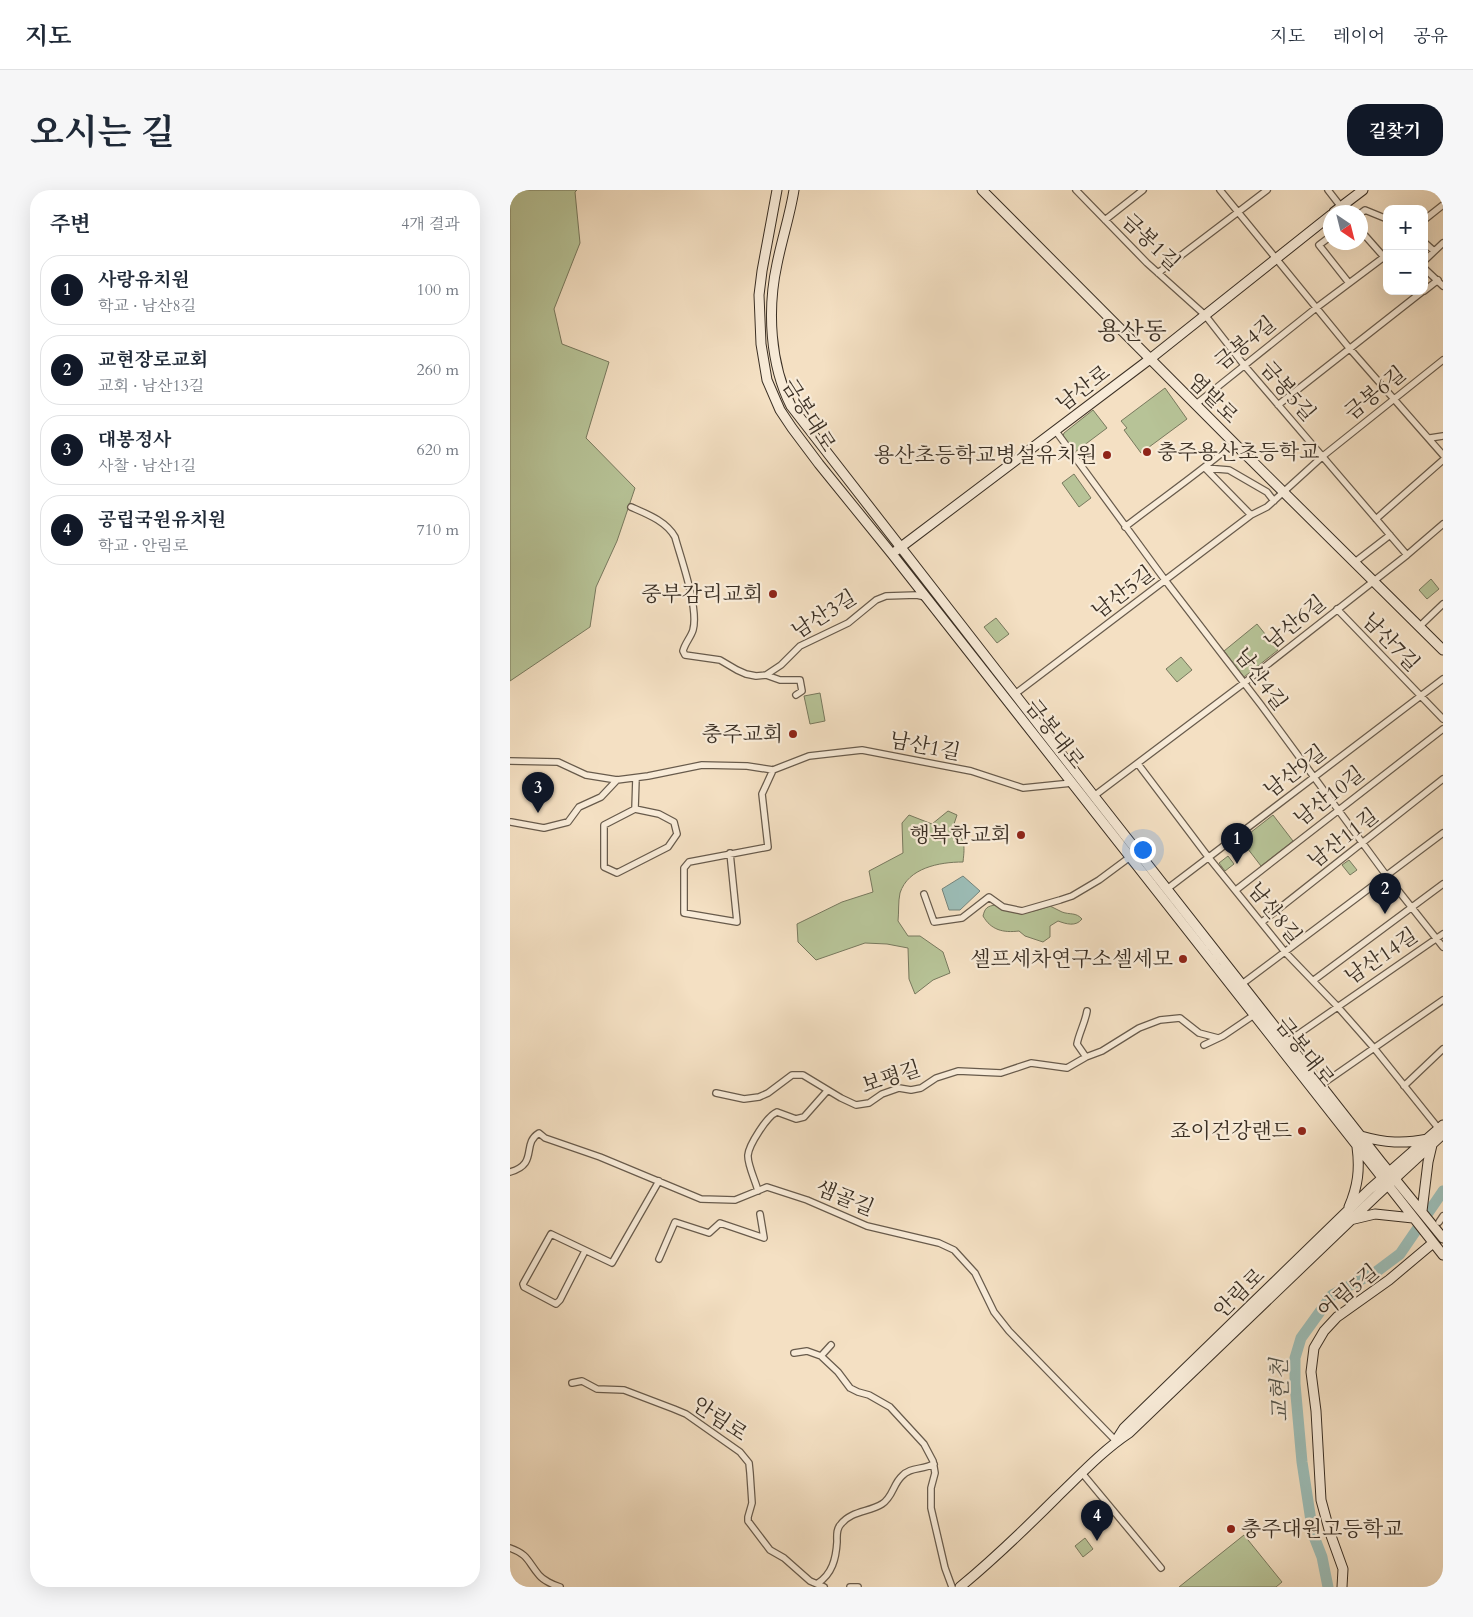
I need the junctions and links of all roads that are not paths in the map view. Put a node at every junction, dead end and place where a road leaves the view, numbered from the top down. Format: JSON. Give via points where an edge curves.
{"nodes":[{"id":1,"x":777,"y":190,"type":"edge"},
{"id":2,"x":794,"y":190,"type":"edge"},
{"id":3,"x":982,"y":190,"type":"edge"},
{"id":4,"x":1076,"y":190,"type":"edge"},
{"id":5,"x":1142,"y":190,"type":"edge"},
{"id":6,"x":1220,"y":190,"type":"edge"},
{"id":7,"x":1267,"y":190,"type":"edge"},
{"id":8,"x":1328,"y":190,"type":"edge"},
{"id":9,"x":1363,"y":190,"type":"edge"},
{"id":10,"x":1337,"y":205,"type":"edge"},
{"id":11,"x":1347,"y":205,"type":"edge"},
{"id":12,"x":1443,"y":205,"type":"edge"},
{"id":13,"x":1238,"y":211,"type":"junction"},
{"id":14,"x":1368,"y":211,"type":"edge"},
{"id":15,"x":1383,"y":217,"type":"edge"},
{"id":16,"x":1428,"y":217,"type":"edge"},
{"id":17,"x":1105,"y":220,"type":"junction"},
{"id":18,"x":1323,"y":221,"type":"edge"},
{"id":19,"x":1368,"y":240,"type":"edge"},
{"id":20,"x":1323,"y":242,"type":"edge"},
{"id":21,"x":1443,"y":243,"type":"edge"},
{"id":22,"x":1428,"y":246,"type":"edge"},
{"id":23,"x":1434,"y":251,"type":"junction"},
{"id":24,"x":1383,"y":256,"type":"edge"},
{"id":25,"x":1428,"y":257,"type":"edge"},
{"id":26,"x":1276,"y":259,"type":"junction"},
{"id":27,"x":1383,"y":259,"type":"edge"},
{"id":28,"x":1428,"y":271,"type":"edge"},
{"id":29,"x":1158,"y":273,"type":"junction"},
{"id":30,"x":1438,"y":280,"type":"junction"},
{"id":31,"x":1349,"y":283,"type":"junction"},
{"id":32,"x":1443,"y":286,"type":"edge"},
{"id":33,"x":1428,"y":288,"type":"edge"},
{"id":34,"x":1419,"y":295,"type":"edge"},
{"id":35,"x":1316,"y":308,"type":"junction"},
{"id":36,"x":1205,"y":316,"type":"junction"},
{"id":37,"x":1350,"y":349,"type":"junction"},
{"id":38,"x":1150,"y":359,"type":"junction"},
{"id":39,"x":1443,"y":360,"type":"edge"},
{"id":40,"x":1244,"y":365,"type":"junction"},
{"id":41,"x":1395,"y":399,"type":"junction"},
{"id":42,"x":1195,"y":405,"type":"junction"},
{"id":43,"x":1278,"y":405,"type":"junction"},
{"id":44,"x":1055,"y":430,"type":"junction"},
{"id":45,"x":1443,"y":436,"type":"edge"},
{"id":46,"x":1430,"y":438,"type":"junction"},
{"id":47,"x":1234,"y":443,"type":"junction"},
{"id":48,"x":1443,"y":455,"type":"edge"},
{"id":49,"x":1323,"y":456,"type":"junction"},
{"id":50,"x":1443,"y":460,"type":"edge"},
{"id":51,"x":1205,"y":468,"type":"junction"},
{"id":52,"x":1284,"y":492,"type":"junction"},
{"id":53,"x":1274,"y":501,"type":"junction"},
{"id":54,"x":631,"y":507,"type":"dead end"},
{"id":55,"x":1251,"y":515,"type":"junction"},
{"id":56,"x":1376,"y":519,"type":"junction"},
{"id":57,"x":1443,"y":524,"type":"edge"},
{"id":58,"x":1126,"y":527,"type":"junction"},
{"id":59,"x":1390,"y":535,"type":"junction"},
{"id":60,"x":900,"y":547,"type":"junction"},
{"id":61,"x":892,"y":554,"type":"junction"},
{"id":62,"x":1407,"y":555,"type":"junction"},
{"id":63,"x":1355,"y":562,"type":"junction"},
{"id":64,"x":1165,"y":580,"type":"junction"},
{"id":65,"x":1374,"y":580,"type":"junction"},
{"id":66,"x":927,"y":598,"type":"junction"},
{"id":67,"x":1443,"y":604,"type":"edge"},
{"id":68,"x":1336,"y":609,"type":"junction"},
{"id":69,"x":1420,"y":626,"type":"junction"},
{"id":70,"x":1443,"y":650,"type":"edge"},
{"id":71,"x":766,"y":675,"type":"junction"},
{"id":72,"x":1443,"y":679,"type":"edge"},
{"id":73,"x":1244,"y":684,"type":"junction"},
{"id":74,"x":1015,"y":694,"type":"junction"},
{"id":75,"x":796,"y":695,"type":"dead end"},
{"id":76,"x":1420,"y":695,"type":"junction"},
{"id":77,"x":1443,"y":719,"type":"edge"},
{"id":78,"x":1443,"y":729,"type":"edge"},
{"id":79,"x":510,"y":761,"type":"edge"},
{"id":80,"x":1138,"y":764,"type":"junction"},
{"id":81,"x":773,"y":770,"type":"junction"},
{"id":82,"x":1314,"y":777,"type":"junction"},
{"id":83,"x":636,"y":778,"type":"junction"},
{"id":84,"x":1443,"y":779,"type":"edge"},
{"id":85,"x":617,"y":780,"type":"junction"},
{"id":86,"x":1072,"y":783,"type":"junction"},
{"id":87,"x":1094,"y":796,"type":"junction"},
{"id":88,"x":635,"y":809,"type":"junction"},
{"id":89,"x":1338,"y":810,"type":"junction"},
{"id":90,"x":511,"y":822,"type":"edge"},
{"id":91,"x":1443,"y":833,"type":"edge"},
{"id":92,"x":1363,"y":843,"type":"junction"},
{"id":93,"x":730,"y":853,"type":"junction"},
{"id":94,"x":1130,"y":857,"type":"junction"},
{"id":95,"x":1209,"y":858,"type":"junction"},
{"id":96,"x":1386,"y":875,"type":"junction"},
{"id":97,"x":1443,"y":884,"type":"edge"},
{"id":98,"x":1168,"y":889,"type":"junction"},
{"id":99,"x":1236,"y":890,"type":"junction"},
{"id":100,"x":924,"y":894,"type":"dead end"},
{"id":101,"x":1412,"y":907,"type":"junction"},
{"id":102,"x":1262,"y":922,"type":"junction"},
{"id":103,"x":1443,"y":934,"type":"edge"},
{"id":104,"x":1436,"y":939,"type":"junction"},
{"id":105,"x":1443,"y":947,"type":"edge"},
{"id":106,"x":1285,"y":952,"type":"junction"},
{"id":107,"x":1314,"y":980,"type":"junction"},
{"id":108,"x":1242,"y":984,"type":"junction"},
{"id":109,"x":1443,"y":1000,"type":"edge"},
{"id":110,"x":1337,"y":1006,"type":"junction"},
{"id":111,"x":1087,"y":1011,"type":"dead end"},
{"id":112,"x":1254,"y":1015,"type":"junction"},
{"id":113,"x":1218,"y":1038,"type":"junction"},
{"id":114,"x":1287,"y":1042,"type":"junction"},
{"id":115,"x":1204,"y":1045,"type":"dead end"},
{"id":116,"x":1374,"y":1048,"type":"junction"},
{"id":117,"x":1443,"y":1049,"type":"edge"},
{"id":118,"x":1086,"y":1057,"type":"junction"},
{"id":119,"x":1321,"y":1085,"type":"junction"},
{"id":120,"x":1404,"y":1086,"type":"junction"},
{"id":121,"x":828,"y":1091,"type":"junction"},
{"id":122,"x":716,"y":1093,"type":"dead end"},
{"id":123,"x":1442,"y":1129,"type":"edge"},
{"id":124,"x":1361,"y":1136,"type":"junction"},
{"id":125,"x":1430,"y":1142,"type":"junction"},
{"id":126,"x":1357,"y":1146,"type":"junction"},
{"id":127,"x":510,"y":1172,"type":"edge"},
{"id":128,"x":1392,"y":1175,"type":"junction"},
{"id":129,"x":659,"y":1181,"type":"junction"},
{"id":130,"x":1384,"y":1182,"type":"junction"},
{"id":131,"x":758,"y":1191,"type":"junction"},
{"id":132,"x":1422,"y":1211,"type":"junction"},
{"id":133,"x":760,"y":1214,"type":"dead end"},
{"id":134,"x":1349,"y":1216,"type":"junction"},
{"id":135,"x":1443,"y":1216,"type":"edge"},
{"id":136,"x":1413,"y":1218,"type":"junction"},
{"id":137,"x":1439,"y":1222,"type":"dead end"},
{"id":138,"x":1442,"y":1237,"type":"edge"},
{"id":139,"x":1433,"y":1243,"type":"junction"},
{"id":140,"x":585,"y":1251,"type":"junction"},
{"id":141,"x":1443,"y":1255,"type":"edge"},
{"id":142,"x":659,"y":1259,"type":"dead end"},
{"id":143,"x":831,"y":1345,"type":"dead end"},
{"id":144,"x":794,"y":1353,"type":"dead end"},
{"id":145,"x":821,"y":1356,"type":"junction"},
{"id":146,"x":572,"y":1383,"type":"dead end"},
{"id":147,"x":1116,"y":1441,"type":"junction"},
{"id":148,"x":934,"y":1464,"type":"junction"},
{"id":149,"x":1082,"y":1473,"type":"junction"},
{"id":150,"x":510,"y":1548,"type":"edge"},
{"id":151,"x":1161,"y":1568,"type":"dead end"},
{"id":152,"x":818,"y":1583,"type":"junction"},
{"id":153,"x":560,"y":1587,"type":"edge"},
{"id":154,"x":824,"y":1587,"type":"edge"},
{"id":155,"x":850,"y":1587,"type":"edge"},
{"id":156,"x":858,"y":1587,"type":"edge"},
{"id":157,"x":952,"y":1587,"type":"edge"},
{"id":158,"x":960,"y":1587,"type":"edge"},
{"id":159,"x":1342,"y":1587,"type":"edge"}],
"edges":[{"from":1,"to":61,"type":"street","name":"금봉대로","via":[[759,295],[761,344],[767,380],[792,428]]},
{"from":2,"to":60,"type":"street","name":"금봉대로","via":[[773,290],[776,360],[784,391],[791,406]]},
{"from":3,"to":38,"type":"street","name":"염밭로"},
{"from":4,"to":17,"type":"street","name":"금봉1길"},
{"from":5,"to":17,"type":"street"},
{"from":6,"to":13,"type":"street"},
{"from":7,"to":13,"type":"street"},
{"from":8,"to":10,"type":"street"},
{"from":9,"to":11,"type":"street"},
{"from":12,"to":16,"type":"street"},
{"from":13,"to":26,"type":"street"},
{"from":13,"to":29,"type":"street"},
{"from":14,"to":15,"type":"street"},
{"from":17,"to":29,"type":"street","name":"금봉1길"},
{"from":18,"to":26,"type":"street","name":"남산로"},
{"from":19,"to":24,"type":"street"},
{"from":20,"to":31,"type":"street","via":[[1319,245]]},
{"from":21,"to":23,"type":"street"},
{"from":22,"to":23,"type":"street"},
{"from":23,"to":25,"type":"street"},
{"from":26,"to":35,"type":"street"},
{"from":26,"to":36,"type":"street","name":"남산로"},
{"from":27,"to":31,"type":"street","name":"금봉4길"},
{"from":28,"to":30,"type":"street"},
{"from":29,"to":36,"type":"street","name":"금봉1길"},
{"from":30,"to":32,"type":"street"},
{"from":30,"to":33,"type":"street"},
{"from":31,"to":35,"type":"street","name":"금봉4길"},
{"from":34,"to":37,"type":"street"},
{"from":35,"to":37,"type":"street"},
{"from":35,"to":40,"type":"street","name":"금봉4길"},
{"from":36,"to":38,"type":"street","name":"남산로"},
{"from":36,"to":40,"type":"street","name":"금봉5길"},
{"from":37,"to":41,"type":"street"},
{"from":37,"to":43,"type":"street"},
{"from":38,"to":42,"type":"street","name":"염밭로"},
{"from":38,"to":44,"type":"street","name":"남산로"},
{"from":39,"to":41,"type":"street","name":"금봉6길"},
{"from":40,"to":42,"type":"street","name":"금봉4길"},
{"from":40,"to":43,"type":"street","name":"금봉5길"},
{"from":41,"to":46,"type":"street"},
{"from":41,"to":49,"type":"street","name":"금봉6길"},
{"from":42,"to":47,"type":"street","name":"염밭로"},
{"from":43,"to":49,"type":"street","name":"금봉5길"},
{"from":44,"to":58,"type":"street","name":"남산4길"},
{"from":44,"to":60,"type":"street","name":"남산로"},
{"from":45,"to":46,"type":"street"},
{"from":46,"to":48,"type":"street"},
{"from":47,"to":51,"type":"street"},
{"from":47,"to":52,"type":"street","name":"염밭로"},
{"from":49,"to":52,"type":"street","name":"금봉6길"},
{"from":49,"to":56,"type":"street","name":"금봉5길"},
{"from":50,"to":56,"type":"street"},
{"from":51,"to":53,"type":"street","via":[[1229,470],[1267,492]]},
{"from":51,"to":55,"type":"street"},
{"from":51,"to":58,"type":"street"},
{"from":52,"to":53,"type":"street","name":"남산5길"},
{"from":52,"to":63,"type":"street","name":"염밭로"},
{"from":53,"to":55,"type":"street","name":"남산5길"},
{"from":54,"to":71,"type":"street","via":[[660,521],[675,537],[694,612],[693,630],[682,651],[686,655],[720,660],[746,674]]},
{"from":55,"to":64,"type":"street","name":"남산5길"},
{"from":56,"to":59,"type":"street","name":"금봉5길"},
{"from":57,"to":62,"type":"street","name":"남산6길"},
{"from":58,"to":64,"type":"street","name":"남산4길"},
{"from":59,"to":62,"type":"street","name":"금봉5길"},
{"from":59,"to":63,"type":"street"},
{"from":60,"to":61,"type":"street","name":"남산로"},
{"from":60,"to":74,"type":"street","name":"금봉대로"},
{"from":61,"to":66,"type":"street","name":"금봉대로"},
{"from":62,"to":65,"type":"street","name":"남산6길"},
{"from":63,"to":65,"type":"street","name":"염밭로"},
{"from":64,"to":73,"type":"street","name":"남산4길"},
{"from":64,"to":74,"type":"street","name":"남산5길"},
{"from":65,"to":68,"type":"street","name":"남산6길"},
{"from":65,"to":69,"type":"street","name":"염밭로"},
{"from":66,"to":71,"type":"street","name":"남산3길","via":[[917,595],[886,596],[876,600],[848,623],[800,646]]},
{"from":66,"to":86,"type":"street","name":"금봉대로"},
{"from":67,"to":69,"type":"street"},
{"from":68,"to":73,"type":"street","name":"남산6길"},
{"from":68,"to":76,"type":"street","name":"남산7길"},
{"from":69,"to":70,"type":"street","name":"염밭로"},
{"from":71,"to":75,"type":"street","via":[[780,680],[800,680],[802,691]]},
{"from":72,"to":76,"type":"street","name":"남산9길"},
{"from":73,"to":80,"type":"street","name":"남산6길"},
{"from":73,"to":82,"type":"street","name":"남산4길"},
{"from":74,"to":87,"type":"street","name":"금봉대로"},
{"from":76,"to":77,"type":"street","name":"남산7길"},
{"from":76,"to":82,"type":"street","name":"남산9길"},
{"from":78,"to":89,"type":"street","name":"남산10길"},
{"from":79,"to":85,"type":"street","name":"남산1길","via":[[558,762],[586,775]]},
{"from":80,"to":87,"type":"street","name":"남산6길"},
{"from":80,"to":95,"type":"street","name":"남산8길"},
{"from":81,"to":83,"type":"street","name":"남산1길","via":[[702,764]]},
{"from":81,"to":86,"type":"street","name":"남산1길","via":[[809,756],[862,750],[970,771],[1022,788]]},
{"from":81,"to":93,"type":"street","via":[[762,794],[768,847]]},
{"from":82,"to":89,"type":"street","name":"남산4길"},
{"from":82,"to":95,"type":"street","name":"남산9길"},
{"from":83,"to":85,"type":"street","name":"남산1길"},
{"from":83,"to":88,"type":"street"},
{"from":84,"to":92,"type":"street","name":"남산11길"},
{"from":85,"to":90,"type":"street","via":[[601,797],[579,807],[568,822],[544,828]]},
{"from":86,"to":94,"type":"street","name":"금봉대로"},
{"from":87,"to":98,"type":"street","name":"금봉대로"},
{"from":88,"to":88,"type":"street","via":[[659,814],[674,822],[677,834],[668,847],[618,873],[604,867],[604,825]]},
{"from":89,"to":92,"type":"street","name":"남산4길"},
{"from":89,"to":99,"type":"street","name":"남산10길"},
{"from":91,"to":96,"type":"street"},
{"from":92,"to":96,"type":"street","name":"남산4길"},
{"from":92,"to":102,"type":"street","name":"남산11길"},
{"from":93,"to":93,"type":"street","via":[[689,862],[684,868],[684,913],[737,922]]},
{"from":94,"to":100,"type":"street","via":[[1072,896],[1022,911],[1003,907],[988,897],[962,918],[934,922]]},
{"from":94,"to":112,"type":"street","name":"금봉대로"},
{"from":95,"to":98,"type":"street","name":"남산9길"},
{"from":95,"to":99,"type":"street","name":"남산8길"},
{"from":96,"to":101,"type":"street","name":"남산4길"},
{"from":96,"to":106,"type":"street"},
{"from":97,"to":101,"type":"street"},
{"from":98,"to":108,"type":"street","name":"금봉대로"},
{"from":99,"to":102,"type":"street","name":"남산8길"},
{"from":101,"to":104,"type":"street","name":"남산4길"},
{"from":101,"to":107,"type":"street"},
{"from":102,"to":106,"type":"street","name":"남산8길"},
{"from":103,"to":104,"type":"street","name":"남산14길"},
{"from":104,"to":105,"type":"street","name":"남산4길"},
{"from":104,"to":110,"type":"street","name":"남산14길"},
{"from":106,"to":107,"type":"street","name":"남산8길"},
{"from":106,"to":108,"type":"street"},
{"from":107,"to":110,"type":"street","name":"남산8길"},
{"from":108,"to":114,"type":"street","name":"금봉대로"},
{"from":109,"to":116,"type":"street"},
{"from":110,"to":114,"type":"street","name":"남산14길"},
{"from":110,"to":116,"type":"street","name":"남산14길"},
{"from":111,"to":118,"type":"street","via":[[1077,1044]]},
{"from":112,"to":113,"type":"street"},
{"from":112,"to":126,"type":"street","name":"금봉대로"},
{"from":113,"to":115,"type":"street"},
{"from":113,"to":118,"type":"street","name":"보평길","via":[[1199,1033],[1180,1018],[1160,1020]]},
{"from":114,"to":119,"type":"street","name":"금봉대로"},
{"from":116,"to":119,"type":"street"},
{"from":116,"to":120,"type":"street","name":"남산14길"},
{"from":117,"to":120,"type":"street"},
{"from":118,"to":121,"type":"street","name":"보평길","via":[[1067,1068],[1031,1063],[1001,1073],[958,1071],[936,1078],[922,1088],[899,1088],[869,1103],[856,1105]]},
{"from":119,"to":124,"type":"street","name":"금봉대로"},
{"from":120,"to":123,"type":"street","name":"남산14길"},
{"from":121,"to":122,"type":"street","name":"보평길","via":[[803,1075],[792,1075],[758,1097],[744,1099]]},
{"from":121,"to":131,"type":"street","via":[[804,1118],[796,1119],[777,1112],[764,1126],[748,1157]]},
{"from":123,"to":125,"type":"street","name":"안림로"},
{"from":124,"to":125,"type":"street","via":[[1378,1141]]},
{"from":124,"to":128,"type":"street","name":"금봉대로"},
{"from":125,"to":128,"type":"street","name":"안림로"},
{"from":125,"to":132,"type":"street"},
{"from":126,"to":130,"type":"street","name":"금봉대로"},
{"from":126,"to":134,"type":"street","via":[[1359,1167]]},
{"from":127,"to":129,"type":"street","name":"샘골길","via":[[528,1160],[529,1144],[539,1133]]},
{"from":128,"to":130,"type":"street","name":"안림로"},
{"from":128,"to":132,"type":"street","name":"금봉대로"},
{"from":129,"to":131,"type":"street","name":"샘골길","via":[[701,1199],[735,1200]]},
{"from":129,"to":140,"type":"street","via":[[614,1262]]},
{"from":130,"to":134,"type":"street","name":"안림로"},
{"from":130,"to":136,"type":"street","name":"금봉대로"},
{"from":131,"to":147,"type":"street","name":"샘골길","via":[[767,1187],[867,1226],[939,1243],[954,1250],[974,1273],[994,1312],[1009,1331]]},
{"from":132,"to":138,"type":"street","name":"금봉대로"},
{"from":133,"to":142,"type":"street","via":[[764,1238],[720,1223],[709,1234],[675,1222]]},
{"from":134,"to":136,"type":"street","via":[[1375,1214]]},
{"from":134,"to":147,"type":"street","name":"안림로","via":[[1124,1428]]},
{"from":135,"to":137,"type":"street"},
{"from":136,"to":139,"type":"street","name":"금봉대로"},
{"from":139,"to":141,"type":"street","name":"금봉대로"},
{"from":139,"to":159,"type":"street","name":"어림5길","via":[[1338,1317],[1314,1348],[1311,1372],[1321,1500],[1343,1570]]},
{"from":140,"to":140,"type":"street","via":[[551,1234],[523,1284],[524,1288],[556,1304]]},
{"from":143,"to":145,"type":"street"},
{"from":144,"to":145,"type":"street","via":[[807,1351]]},
{"from":145,"to":148,"type":"street","via":[[850,1388],[890,1407],[924,1444]]},
{"from":146,"to":152,"type":"street","name":"안림로","via":[[582,1381],[597,1389],[624,1390],[680,1412],[740,1452],[749,1462],[752,1503],[748,1521],[770,1550],[810,1581]]},
{"from":147,"to":149,"type":"street","name":"안림로"},
{"from":148,"to":152,"type":"street","via":[[908,1471],[898,1480],[887,1501],[858,1513],[840,1525],[833,1562],[827,1576]]},
{"from":148,"to":157,"type":"street","via":[[930,1508]]},
{"from":149,"to":151,"type":"street"},
{"from":149,"to":158,"type":"street","name":"안림로"},
{"from":150,"to":153,"type":"street","via":[[521,1552],[539,1575]]},
{"from":152,"to":154,"type":"street","name":"안림로"},
{"from":155,"to":156,"type":"street"}]}
